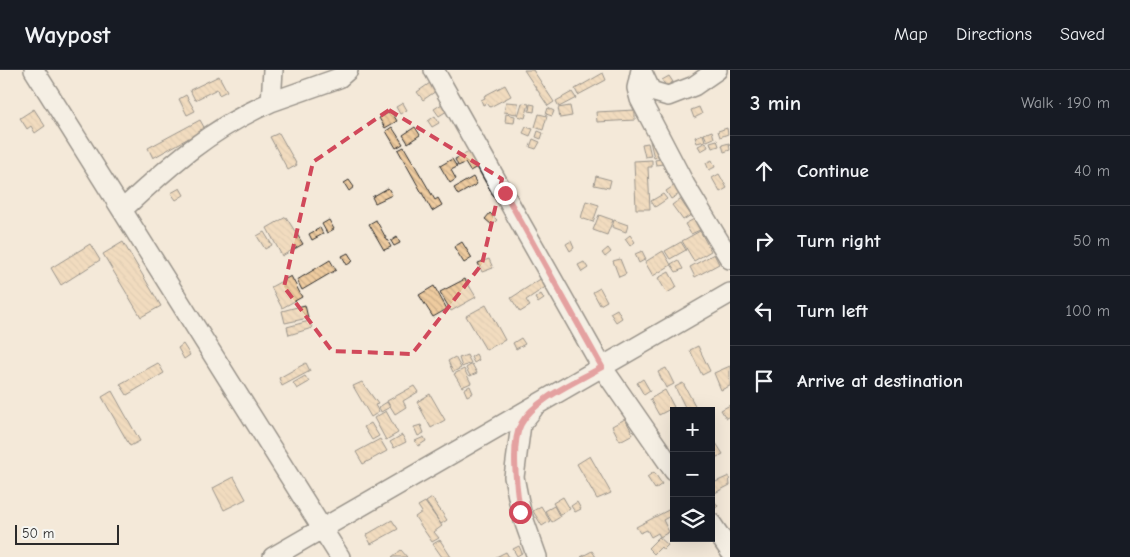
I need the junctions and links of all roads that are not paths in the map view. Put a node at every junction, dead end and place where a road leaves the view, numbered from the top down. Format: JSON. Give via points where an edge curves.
{"nodes":[{"id":1,"x":34,"y":70,"type":"edge"},
{"id":2,"x":272,"y":70,"type":"edge"},
{"id":3,"x":321,"y":70,"type":"edge"},
{"id":4,"x":434,"y":70,"type":"edge"},
{"id":5,"x":641,"y":70,"type":"edge"},
{"id":6,"x":717,"y":70,"type":"edge"},
{"id":7,"x":344,"y":74,"type":"edge"},
{"id":8,"x":271,"y":102,"type":"junction"},
{"id":9,"x":122,"y":210,"type":"junction"},
{"id":10,"x":730,"y":259,"type":"edge"},
{"id":11,"x":730,"y":293,"type":"edge"},
{"id":12,"x":602,"y":367,"type":"junction"},
{"id":13,"x":537,"y":404,"type":"junction"},
{"id":14,"x":670,"y":465,"type":"edge"},
{"id":15,"x":323,"y":528,"type":"junction"},
{"id":16,"x":715,"y":529,"type":"edge"},
{"id":17,"x":730,"y":551,"type":"edge"},
{"id":18,"x":273,"y":557,"type":"edge"},
{"id":19,"x":340,"y":557,"type":"edge"},
{"id":20,"x":537,"y":557,"type":"edge"}],
"edges":[{"from":1,"to":9,"type":"street"},
{"from":2,"to":8,"type":"street"},
{"from":3,"to":7,"type":"street"},
{"from":4,"to":12,"type":"street"},
{"from":5,"to":6,"type":"street","via":[[651,91],[668,96],[694,86]]},
{"from":5,"to":10,"type":"street","via":[[640,100]]},
{"from":7,"to":8,"type":"street"},
{"from":8,"to":9,"type":"street","via":[[206,137]]},
{"from":9,"to":15,"type":"street"},
{"from":11,"to":12,"type":"street"},
{"from":12,"to":13,"type":"street"},
{"from":12,"to":14,"type":"street"},
{"from":13,"to":15,"type":"street"},
{"from":13,"to":20,"type":"street","via":[[521,424],[514,477],[520,512]]},
{"from":15,"to":18,"type":"street"},
{"from":15,"to":19,"type":"street"},
{"from":16,"to":17,"type":"street"}]}
